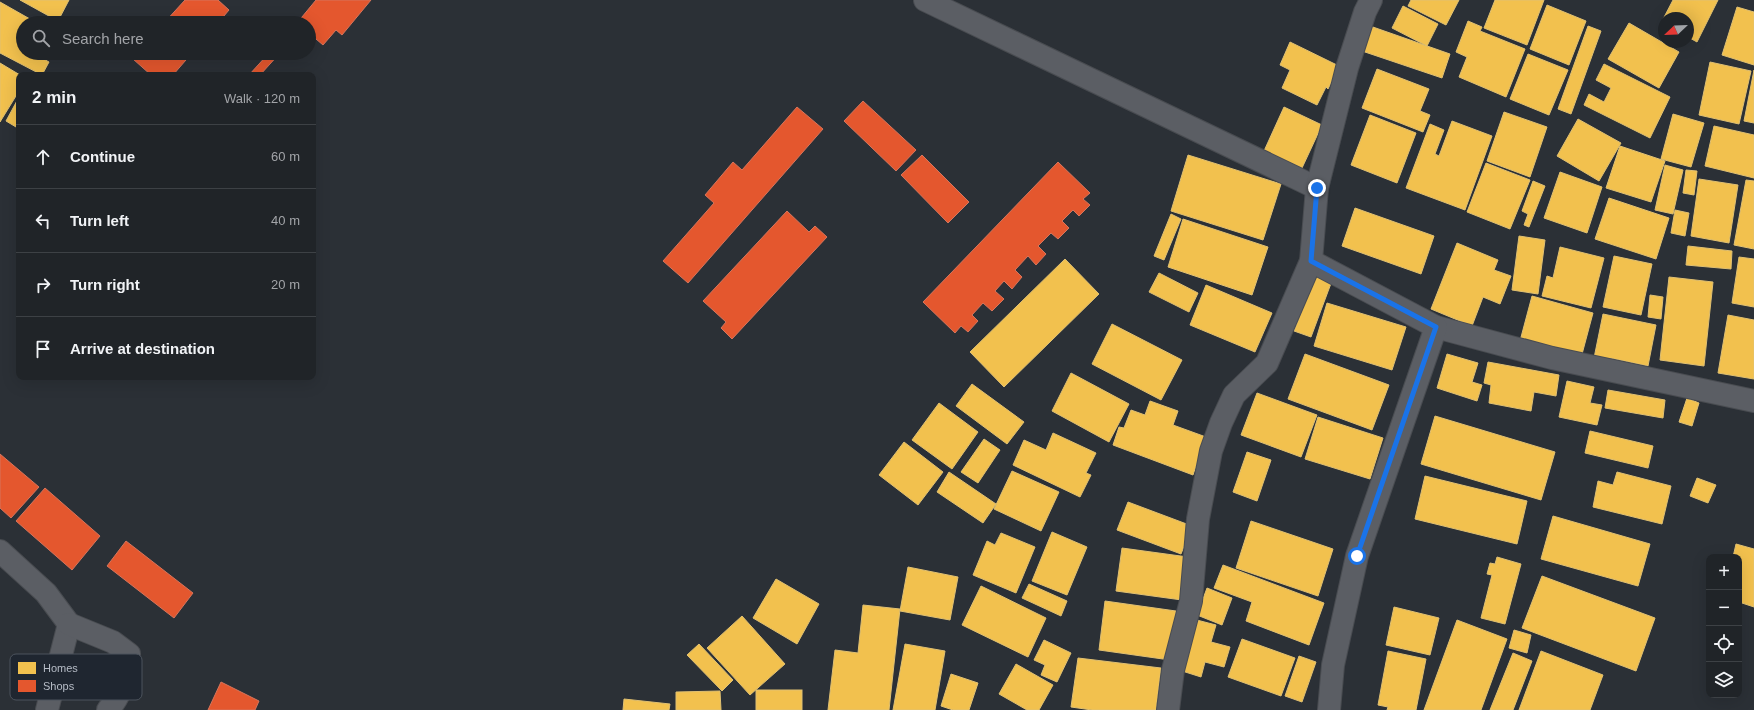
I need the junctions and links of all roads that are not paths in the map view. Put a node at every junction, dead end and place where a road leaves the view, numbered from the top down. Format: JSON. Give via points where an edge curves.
{"nodes":[{"id":1,"x":925,"y":0,"type":"edge"},
{"id":2,"x":1371,"y":0,"type":"edge"},
{"id":3,"x":1317,"y":188,"type":"junction"},
{"id":4,"x":1311,"y":261,"type":"junction"},
{"id":5,"x":1436,"y":327,"type":"junction"},
{"id":6,"x":1754,"y":401,"type":"edge"},
{"id":7,"x":0,"y":551,"type":"edge"},
{"id":8,"x":69,"y":624,"type":"junction"},
{"id":9,"x":61,"y":654,"type":"edge"},
{"id":10,"x":129,"y":654,"type":"edge"},
{"id":11,"x":49,"y":700,"type":"edge"},
{"id":12,"x":116,"y":700,"type":"edge"},
{"id":13,"x":46,"y":710,"type":"edge"},
{"id":14,"x":108,"y":710,"type":"edge"},
{"id":15,"x":1168,"y":710,"type":"edge"},
{"id":16,"x":1329,"y":710,"type":"edge"}],
"edges":[{"from":1,"to":3,"type":"street"},
{"from":2,"to":3,"type":"street","via":[[1346,68]]},
{"from":3,"to":4,"type":"street"},
{"from":4,"to":5,"type":"street"},
{"from":4,"to":15,"type":"street","via":[[1267,363],[1234,395],[1211,451],[1198,519],[1191,601],[1173,670]]},
{"from":5,"to":6,"type":"street","via":[[1552,358]]},
{"from":5,"to":16,"type":"street","via":[[1357,556],[1333,666]]},
{"from":7,"to":8,"type":"street","via":[[46,593]]},
{"from":8,"to":9,"type":"street"},
{"from":8,"to":10,"type":"street","via":[[113,642]]},
{"from":11,"to":13,"type":"street"},
{"from":12,"to":14,"type":"street"}]}
